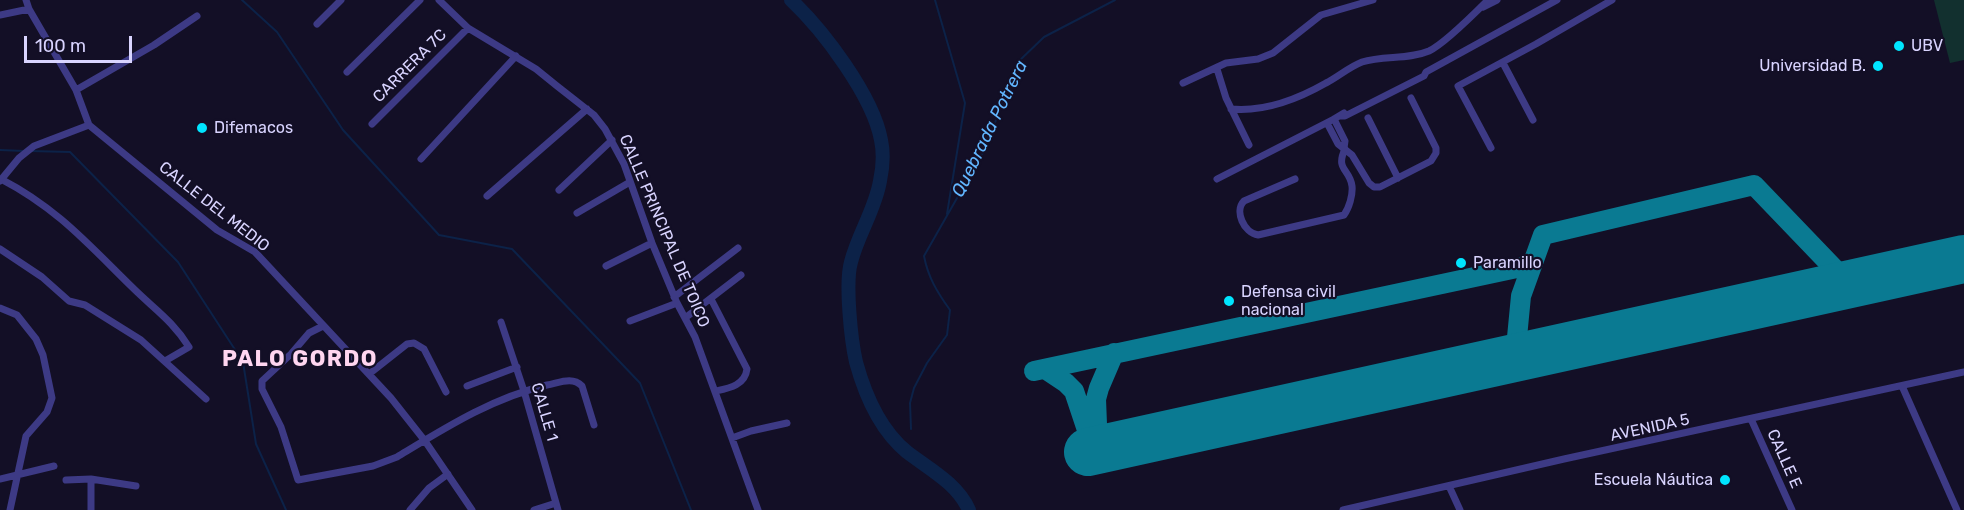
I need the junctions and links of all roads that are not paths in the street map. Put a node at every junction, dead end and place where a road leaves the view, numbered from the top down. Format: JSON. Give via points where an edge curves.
{"nodes":[{"id":1,"x":26,"y":0,"type":"edge"},
{"id":2,"x":341,"y":0,"type":"edge"},
{"id":3,"x":420,"y":0,"type":"edge"},
{"id":4,"x":439,"y":0,"type":"edge"},
{"id":5,"x":1373,"y":0,"type":"edge"},
{"id":6,"x":1488,"y":0,"type":"edge"},
{"id":7,"x":1497,"y":0,"type":"edge"},
{"id":8,"x":1557,"y":0,"type":"edge"},
{"id":9,"x":1612,"y":0,"type":"edge"},
{"id":10,"x":29,"y":9,"type":"junction"},
{"id":11,"x":1478,"y":10,"type":"junction"},
{"id":12,"x":0,"y":15,"type":"edge"},
{"id":13,"x":197,"y":16,"type":"dead end"},
{"id":14,"x":317,"y":24,"type":"dead end"},
{"id":15,"x":468,"y":28,"type":"junction"},
{"id":16,"x":516,"y":56,"type":"junction"},
{"id":17,"x":1503,"y":63,"type":"junction"},
{"id":18,"x":1217,"y":69,"type":"junction"},
{"id":19,"x":348,"y":72,"type":"dead end"},
{"id":20,"x":1183,"y":83,"type":"dead end"},
{"id":21,"x":76,"y":90,"type":"junction"},
{"id":22,"x":1411,"y":98,"type":"dead end"},
{"id":23,"x":587,"y":109,"type":"junction"},
{"id":24,"x":1231,"y":109,"type":"junction"},
{"id":25,"x":1368,"y":118,"type":"dead end"},
{"id":26,"x":1334,"y":120,"type":"junction"},
{"id":27,"x":1533,"y":120,"type":"dead end"},
{"id":28,"x":372,"y":124,"type":"dead end"},
{"id":29,"x":89,"y":125,"type":"junction"},
{"id":30,"x":612,"y":140,"type":"junction"},
{"id":31,"x":1249,"y":145,"type":"dead end"},
{"id":32,"x":1491,"y":148,"type":"dead end"},
{"id":33,"x":1344,"y":149,"type":"junction"},
{"id":34,"x":421,"y":159,"type":"dead end"},
{"id":35,"x":1398,"y":178,"type":"junction"},
{"id":36,"x":1217,"y":179,"type":"dead end"},
{"id":37,"x":1295,"y":179,"type":"dead end"},
{"id":38,"x":1,"y":180,"type":"edge"},
{"id":39,"x":630,"y":182,"type":"junction"},
{"id":40,"x":560,"y":190,"type":"dead end"},
{"id":41,"x":487,"y":196,"type":"dead end"},
{"id":42,"x":577,"y":213,"type":"dead end"},
{"id":43,"x":652,"y":243,"type":"junction"},
{"id":44,"x":738,"y":248,"type":"dead end"},
{"id":45,"x":0,"y":249,"type":"edge"},
{"id":46,"x":606,"y":266,"type":"dead end"},
{"id":47,"x":741,"y":275,"type":"dead end"},
{"id":48,"x":711,"y":299,"type":"junction"},
{"id":49,"x":676,"y":300,"type":"junction"},
{"id":50,"x":0,"y":308,"type":"edge"},
{"id":51,"x":685,"y":318,"type":"junction"},
{"id":52,"x":630,"y":321,"type":"dead end"},
{"id":53,"x":501,"y":322,"type":"dead end"},
{"id":54,"x":323,"y":326,"type":"junction"},
{"id":55,"x":165,"y":361,"type":"junction"},
{"id":56,"x":517,"y":367,"type":"junction"},
{"id":57,"x":1964,"y":372,"type":"edge"},
{"id":58,"x":369,"y":374,"type":"junction"},
{"id":59,"x":467,"y":386,"type":"dead end"},
{"id":60,"x":1902,"y":386,"type":"junction"},
{"id":61,"x":524,"y":391,"type":"junction"},
{"id":62,"x":716,"y":391,"type":"junction"},
{"id":63,"x":446,"y":392,"type":"dead end"},
{"id":64,"x":206,"y":399,"type":"dead end"},
{"id":65,"x":1751,"y":420,"type":"junction"},
{"id":66,"x":787,"y":423,"type":"dead end"},
{"id":67,"x":594,"y":425,"type":"dead end"},
{"id":68,"x":732,"y":438,"type":"junction"},
{"id":69,"x":425,"y":441,"type":"junction"},
{"id":70,"x":54,"y":466,"type":"dead end"},
{"id":71,"x":448,"y":474,"type":"junction"},
{"id":72,"x":18,"y":476,"type":"junction"},
{"id":73,"x":0,"y":479,"type":"edge"},
{"id":74,"x":92,"y":479,"type":"junction"},
{"id":75,"x":66,"y":480,"type":"dead end"},
{"id":76,"x":136,"y":486,"type":"dead end"},
{"id":77,"x":1449,"y":486,"type":"junction"},
{"id":78,"x":557,"y":507,"type":"edge"},
{"id":79,"x":10,"y":510,"type":"edge"},
{"id":80,"x":91,"y":510,"type":"edge"},
{"id":81,"x":410,"y":510,"type":"edge"},
{"id":82,"x":471,"y":510,"type":"edge"},
{"id":83,"x":534,"y":510,"type":"edge"},
{"id":84,"x":758,"y":510,"type":"edge"},
{"id":85,"x":1342,"y":510,"type":"edge"},
{"id":86,"x":1460,"y":510,"type":"edge"},
{"id":87,"x":1792,"y":510,"type":"edge"},
{"id":88,"x":1957,"y":510,"type":"edge"}],
"edges":[{"from":1,"to":10,"type":"street"},
{"from":2,"to":14,"type":"street"},
{"from":3,"to":19,"type":"street"},
{"from":4,"to":15,"type":"street","name":"CALLE PRINCIPAL DE TOICO"},
{"from":5,"to":18,"type":"street","via":[[1321,15],[1273,53],[1258,59],[1232,61]]},
{"from":6,"to":11,"type":"street"},
{"from":7,"to":11,"type":"street"},
{"from":8,"to":26,"type":"street","via":[[1424,76]]},
{"from":9,"to":17,"type":"street"},
{"from":10,"to":12,"type":"street"},
{"from":10,"to":21,"type":"street"},
{"from":11,"to":24,"type":"street","via":[[1429,51],[1376,58],[1294,98],[1263,108]]},
{"from":13,"to":21,"type":"street"},
{"from":15,"to":16,"type":"street","name":"CALLE PRINCIPAL DE TOICO"},
{"from":15,"to":28,"type":"street","name":"CARRERA 7C"},
{"from":16,"to":23,"type":"street","name":"CALLE PRINCIPAL DE TOICO"},
{"from":16,"to":34,"type":"street"},
{"from":17,"to":27,"type":"street"},
{"from":17,"to":32,"type":"street","via":[[1458,86]]},
{"from":18,"to":20,"type":"street"},
{"from":18,"to":24,"type":"street"},
{"from":21,"to":29,"type":"street"},
{"from":22,"to":35,"type":"street","via":[[1436,153],[1431,161]]},
{"from":23,"to":30,"type":"street","name":"CALLE PRINCIPAL DE TOICO"},
{"from":23,"to":41,"type":"street"},
{"from":24,"to":31,"type":"street"},
{"from":25,"to":35,"type":"street"},
{"from":26,"to":33,"type":"street","via":[[1338,144]]},
{"from":26,"to":36,"type":"street"},
{"from":29,"to":38,"type":"street","via":[[34,146]]},
{"from":29,"to":54,"type":"street","name":"CALLE DEL MEDIO","via":[[217,230],[255,252]]},
{"from":30,"to":39,"type":"street","name":"CALLE PRINCIPAL DE TOICO"},
{"from":30,"to":40,"type":"street"},
{"from":33,"to":35,"type":"street","via":[[1374,187],[1380,188]]},
{"from":33,"to":37,"type":"street","via":[[1341,166],[1352,186],[1344,215],[1258,235],[1246,229],[1240,205]]},
{"from":38,"to":55,"type":"street","via":[[29,194],[73,228],[177,329],[189,347]]},
{"from":39,"to":42,"type":"street"},
{"from":39,"to":43,"type":"street","name":"CALLE PRINCIPAL DE TOICO"},
{"from":43,"to":46,"type":"street"},
{"from":43,"to":49,"type":"street","name":"CALLE PRINCIPAL DE TOICO"},
{"from":44,"to":49,"type":"street"},
{"from":45,"to":55,"type":"street","via":[[69,301],[85,305],[119,325]]},
{"from":47,"to":48,"type":"street"},
{"from":48,"to":51,"type":"street"},
{"from":48,"to":62,"type":"street","via":[[747,369],[742,381]]},
{"from":49,"to":51,"type":"street","name":"CALLE PRINCIPAL DE TOICO"},
{"from":49,"to":52,"type":"street"},
{"from":50,"to":72,"type":"street","via":[[17,315],[36,339],[52,398],[47,412],[26,436]]},
{"from":51,"to":62,"type":"street","name":"CALLE PRINCIPAL DE TOICO"},
{"from":53,"to":56,"type":"street","name":"CALLE 1"},
{"from":54,"to":58,"type":"street","name":"CALLE DEL MEDIO"},
{"from":54,"to":69,"type":"street","via":[[304,338],[262,381],[297,478],[374,466]]},
{"from":55,"to":64,"type":"street"},
{"from":56,"to":59,"type":"street"},
{"from":56,"to":61,"type":"street","name":"CALLE 1"},
{"from":57,"to":60,"type":"street","name":"AVENIDA 5"},
{"from":58,"to":63,"type":"street","via":[[407,344],[414,343],[424,350]]},
{"from":58,"to":69,"type":"street","name":"CALLE DEL MEDIO"},
{"from":60,"to":65,"type":"street","name":"AVENIDA 5"},
{"from":60,"to":88,"type":"street"},
{"from":61,"to":67,"type":"street","via":[[575,381],[583,389]]},
{"from":61,"to":69,"type":"street","via":[[497,400]]},
{"from":61,"to":78,"type":"street","name":"CALLE 1"},
{"from":62,"to":68,"type":"street","name":"CALLE PRINCIPAL DE TOICO"},
{"from":65,"to":77,"type":"street","name":"AVENIDA 5"},
{"from":65,"to":87,"type":"street","name":"CALLE E"},
{"from":66,"to":68,"type":"street"},
{"from":68,"to":84,"type":"street","name":"CALLE PRINCIPAL DE TOICO"},
{"from":69,"to":71,"type":"street","name":"CALLE DEL MEDIO"},
{"from":70,"to":72,"type":"street"},
{"from":71,"to":81,"type":"street"},
{"from":71,"to":82,"type":"street","name":"CALLE DEL MEDIO"},
{"from":72,"to":73,"type":"street"},
{"from":72,"to":79,"type":"street"},
{"from":74,"to":75,"type":"street"},
{"from":74,"to":76,"type":"street"},
{"from":74,"to":80,"type":"street"},
{"from":77,"to":85,"type":"street","name":"AVENIDA 5"},
{"from":77,"to":86,"type":"street"},
{"from":78,"to":83,"type":"street"}]}
